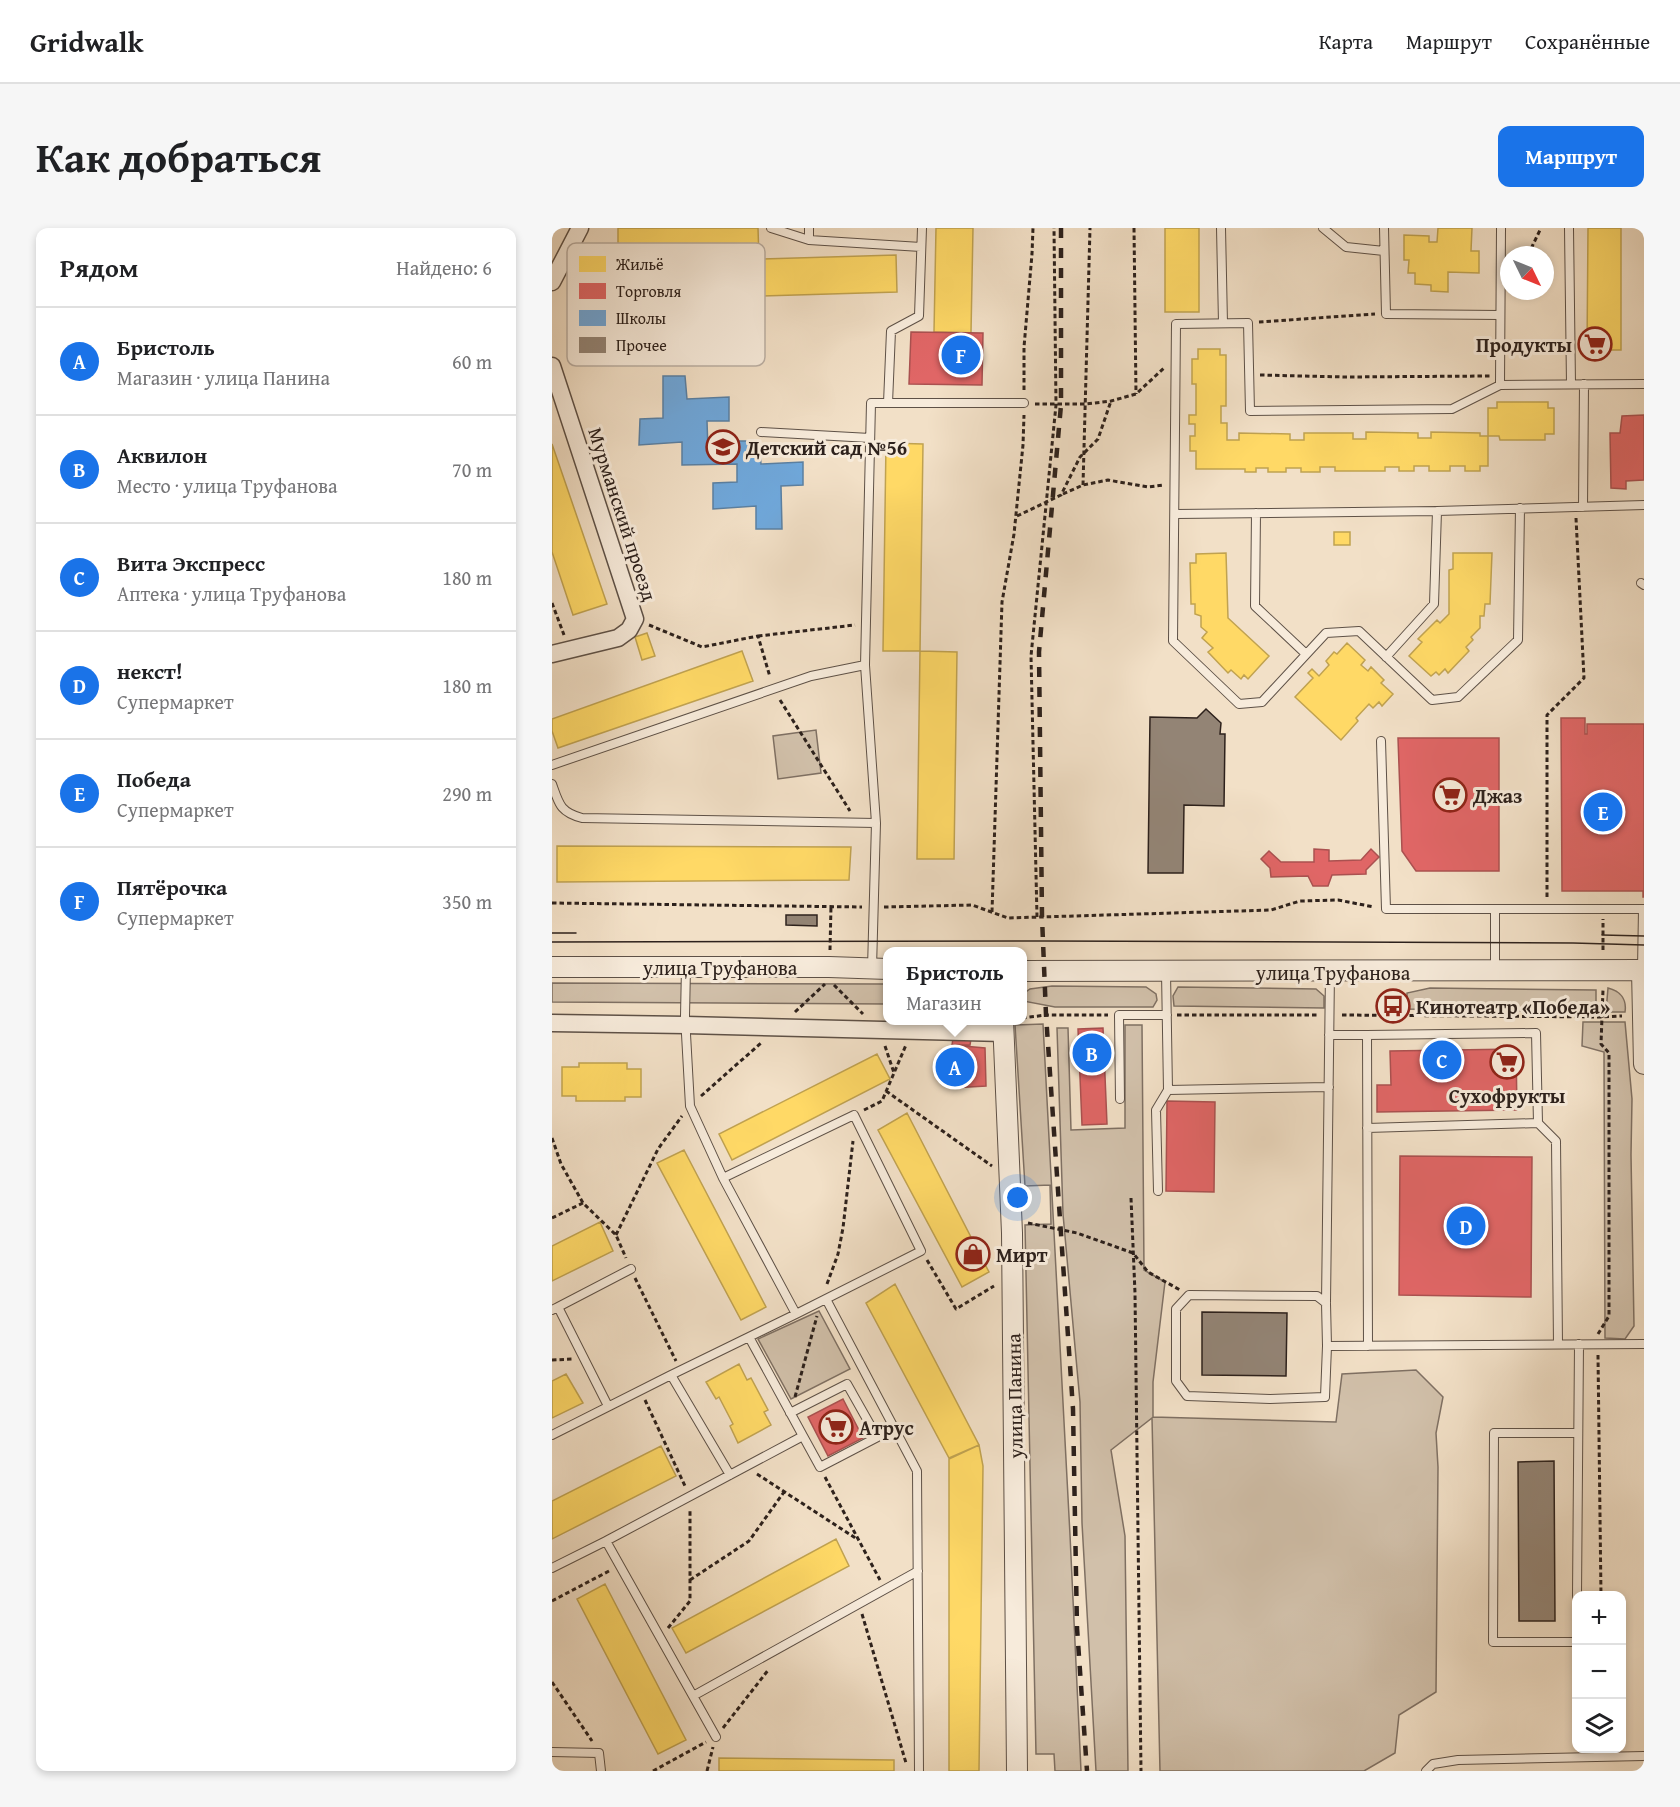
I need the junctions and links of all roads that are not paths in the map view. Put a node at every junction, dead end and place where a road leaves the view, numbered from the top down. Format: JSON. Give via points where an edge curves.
{"nodes":[{"id":1,"x":580,"y":228,"type":"edge"},
{"id":2,"x":771,"y":228,"type":"edge"},
{"id":3,"x":809,"y":228,"type":"edge"},
{"id":4,"x":922,"y":228,"type":"edge"},
{"id":5,"x":1221,"y":228,"type":"edge"},
{"id":6,"x":1323,"y":228,"type":"edge"},
{"id":7,"x":1384,"y":228,"type":"edge"},
{"id":8,"x":1500,"y":228,"type":"edge"},
{"id":9,"x":1569,"y":228,"type":"edge"},
{"id":10,"x":809,"y":240,"type":"junction"},
{"id":11,"x":572,"y":243,"type":"edge"},
{"id":12,"x":921,"y":247,"type":"junction"},
{"id":13,"x":1384,"y":251,"type":"junction"},
{"id":14,"x":567,"y":253,"type":"edge"},
{"id":15,"x":552,"y":282,"type":"edge"},
{"id":16,"x":1500,"y":315,"type":"junction"},
{"id":17,"x":1223,"y":323,"type":"junction"},
{"id":18,"x":552,"y":366,"type":"edge"},
{"id":19,"x":1500,"y":380,"type":"junction"},
{"id":20,"x":1570,"y":384,"type":"junction"},
{"id":21,"x":1584,"y":384,"type":"junction"},
{"id":22,"x":1644,"y":384,"type":"edge"},
{"id":23,"x":888,"y":403,"type":"junction"},
{"id":24,"x":1024,"y":404,"type":"road end"},
{"id":25,"x":762,"y":432,"type":"dead end"},
{"id":26,"x":870,"y":438,"type":"junction"},
{"id":27,"x":1644,"y":505,"type":"edge"},
{"id":28,"x":1579,"y":507,"type":"junction"},
{"id":29,"x":1520,"y":508,"type":"junction"},
{"id":30,"x":1437,"y":511,"type":"junction"},
{"id":31,"x":1256,"y":513,"type":"junction"},
{"id":32,"x":1176,"y":514,"type":"junction"},
{"id":33,"x":552,"y":654,"type":"edge"},
{"id":34,"x":1306,"y":654,"type":"junction"},
{"id":35,"x":1386,"y":657,"type":"junction"},
{"id":36,"x":865,"y":665,"type":"junction"},
{"id":37,"x":1381,"y":741,"type":"dead end"},
{"id":38,"x":552,"y":765,"type":"edge"},
{"id":39,"x":552,"y":784,"type":"edge"},
{"id":40,"x":876,"y":823,"type":"junction"},
{"id":41,"x":1495,"y":909,"type":"junction"},
{"id":42,"x":1643,"y":909,"type":"edge"},
{"id":43,"x":552,"y":967,"type":"edge"},
{"id":44,"x":686,"y":967,"type":"junction"},
{"id":45,"x":880,"y":969,"type":"edge"},
{"id":46,"x":1643,"y":970,"type":"edge"},
{"id":47,"x":1027,"y":971,"type":"edge"},
{"id":48,"x":1495,"y":971,"type":"junction"},
{"id":49,"x":1166,"y":972,"type":"junction"},
{"id":50,"x":1330,"y":972,"type":"junction"},
{"id":51,"x":1167,"y":1015,"type":"junction"},
{"id":52,"x":552,"y":1023,"type":"edge"},
{"id":53,"x":686,"y":1025,"type":"junction"},
{"id":54,"x":1003,"y":1027,"type":"edge"},
{"id":55,"x":1329,"y":1035,"type":"junction"},
{"id":56,"x":1367,"y":1035,"type":"junction"},
{"id":57,"x":1644,"y":1064,"type":"edge"},
{"id":58,"x":1329,"y":1088,"type":"junction"},
{"id":59,"x":1168,"y":1090,"type":"junction"},
{"id":60,"x":1120,"y":1099,"type":"dead end"},
{"id":61,"x":1538,"y":1123,"type":"junction"},
{"id":62,"x":1367,"y":1128,"type":"junction"},
{"id":63,"x":723,"y":1178,"type":"junction"},
{"id":64,"x":1158,"y":1191,"type":"dead end"},
{"id":65,"x":631,"y":1269,"type":"road end"},
{"id":66,"x":824,"y":1300,"type":"junction"},
{"id":67,"x":1326,"y":1303,"type":"junction"},
{"id":68,"x":555,"y":1309,"type":"edge"},
{"id":69,"x":796,"y":1314,"type":"junction"},
{"id":70,"x":749,"y":1337,"type":"junction"},
{"id":71,"x":1558,"y":1344,"type":"junction"},
{"id":72,"x":1579,"y":1344,"type":"junction"},
{"id":73,"x":1644,"y":1344,"type":"edge"},
{"id":74,"x":1327,"y":1346,"type":"junction"},
{"id":75,"x":1368,"y":1346,"type":"junction"},
{"id":76,"x":671,"y":1375,"type":"junction"},
{"id":77,"x":608,"y":1406,"type":"junction"},
{"id":78,"x":790,"y":1413,"type":"junction"},
{"id":79,"x":895,"y":1428,"type":"junction"},
{"id":80,"x":1577,"y":1433,"type":"junction"},
{"id":81,"x":552,"y":1435,"type":"edge"},
{"id":82,"x":803,"y":1436,"type":"junction"},
{"id":83,"x":877,"y":1437,"type":"junction"},
{"id":84,"x":730,"y":1475,"type":"junction"},
{"id":85,"x":606,"y":1541,"type":"junction"},
{"id":86,"x":552,"y":1568,"type":"edge"},
{"id":87,"x":918,"y":1571,"type":"junction"},
{"id":88,"x":1577,"y":1591,"type":"edge"},
{"id":89,"x":1572,"y":1642,"type":"edge"},
{"id":90,"x":693,"y":1696,"type":"junction"},
{"id":91,"x":716,"y":1737,"type":"road end"},
{"id":92,"x":552,"y":1752,"type":"edge"},
{"id":93,"x":1644,"y":1756,"type":"edge"},
{"id":94,"x":601,"y":1771,"type":"edge"},
{"id":95,"x":919,"y":1771,"type":"edge"},
{"id":96,"x":1017,"y":1771,"type":"edge"},
{"id":97,"x":1426,"y":1771,"type":"edge"}],
"edges":[{"from":1,"to":11,"type":"street"},
{"from":2,"to":10,"type":"lane"},
{"from":3,"to":10,"type":"lane"},
{"from":4,"to":12,"type":"lane"},
{"from":5,"to":17,"type":"lane"},
{"from":6,"to":13,"type":"lane","via":[[1346,247]]},
{"from":7,"to":13,"type":"lane"},
{"from":8,"to":16,"type":"lane"},
{"from":9,"to":20,"type":"lane"},
{"from":10,"to":12,"type":"lane"},
{"from":12,"to":23,"type":"lane","via":[[919,316],[891,331]]},
{"from":13,"to":16,"type":"lane","via":[[1386,314]]},
{"from":14,"to":15,"type":"street"},
{"from":16,"to":19,"type":"lane"},
{"from":17,"to":19,"type":"lane","via":[[1248,323],[1250,411],[1452,409]]},
{"from":17,"to":32,"type":"lane","via":[[1176,324]]},
{"from":18,"to":33,"type":"street","name":"Мурманский проезд","via":[[635,619],[618,638]]},
{"from":19,"to":20,"type":"lane"},
{"from":20,"to":21,"type":"lane"},
{"from":21,"to":22,"type":"lane"},
{"from":21,"to":28,"type":"lane"},
{"from":23,"to":24,"type":"lane"},
{"from":23,"to":26,"type":"lane","via":[[871,404]]},
{"from":25,"to":26,"type":"lane"},
{"from":26,"to":36,"type":"lane"},
{"from":27,"to":28,"type":"lane"},
{"from":28,"to":29,"type":"lane"},
{"from":29,"to":30,"type":"lane"},
{"from":29,"to":35,"type":"lane","via":[[1518,639],[1458,697],[1432,700]]},
{"from":30,"to":31,"type":"lane"},
{"from":30,"to":35,"type":"lane","via":[[1434,604]]},
{"from":31,"to":32,"type":"lane"},
{"from":31,"to":34,"type":"lane","via":[[1255,606]]},
{"from":32,"to":34,"type":"lane","via":[[1173,641],[1239,704],[1262,702]]},
{"from":34,"to":35,"type":"lane","via":[[1326,633],[1359,631]]},
{"from":36,"to":38,"type":"lane","via":[[811,676]]},
{"from":36,"to":40,"type":"lane"},
{"from":37,"to":41,"type":"lane","via":[[1386,909]]},
{"from":39,"to":40,"type":"lane","via":[[560,806],[569,815],[582,818]]},
{"from":40,"to":45,"type":"lane","via":[[874,907]]},
{"from":41,"to":42,"type":"lane"},
{"from":41,"to":48,"type":"lane"},
{"from":42,"to":46,"type":"lane"},
{"from":43,"to":44,"type":"street","name":"улица Труфанова"},
{"from":44,"to":45,"type":"street","name":"улица Труфанова"},
{"from":44,"to":53,"type":"lane"},
{"from":46,"to":48,"type":"street","name":"улица Труфанова"},
{"from":46,"to":57,"type":"street"},
{"from":47,"to":49,"type":"street","name":"улица Труфанова"},
{"from":48,"to":50,"type":"street","name":"улица Труфанова"},
{"from":49,"to":50,"type":"street","name":"улица Труфанова"},
{"from":49,"to":51,"type":"lane"},
{"from":50,"to":55,"type":"lane"},
{"from":51,"to":59,"type":"lane"},
{"from":51,"to":60,"type":"lane","via":[[1119,1015]]},
{"from":52,"to":53,"type":"street"},
{"from":53,"to":54,"type":"street","via":[[912,1031]]},
{"from":53,"to":63,"type":"lane","via":[[690,1106]]},
{"from":54,"to":96,"type":"street","name":"улица Панина","via":[[1012,1223]]},
{"from":55,"to":56,"type":"lane"},
{"from":55,"to":58,"type":"lane"},
{"from":56,"to":61,"type":"lane","via":[[1536,1034]]},
{"from":56,"to":62,"type":"lane"},
{"from":58,"to":59,"type":"lane"},
{"from":58,"to":67,"type":"lane"},
{"from":59,"to":64,"type":"lane","via":[[1156,1110]]},
{"from":61,"to":62,"type":"lane"},
{"from":61,"to":71,"type":"lane","via":[[1556,1141]]},
{"from":62,"to":75,"type":"lane"},
{"from":63,"to":66,"type":"lane","via":[[855,1115],[921,1251]]},
{"from":63,"to":69,"type":"lane"},
{"from":65,"to":68,"type":"lane"},
{"from":66,"to":69,"type":"lane"},
{"from":66,"to":79,"type":"lane"},
{"from":67,"to":74,"type":"lane"},
{"from":67,"to":74,"type":"lane","via":[[1317,1296],[1189,1295],[1176,1308],[1176,1381],[1187,1396],[1325,1397]]},
{"from":68,"to":77,"type":"lane"},
{"from":69,"to":70,"type":"lane"},
{"from":70,"to":76,"type":"lane"},
{"from":70,"to":78,"type":"lane"},
{"from":71,"to":72,"type":"lane"},
{"from":71,"to":75,"type":"lane"},
{"from":72,"to":73,"type":"lane"},
{"from":72,"to":80,"type":"lane"},
{"from":74,"to":75,"type":"lane"},
{"from":76,"to":77,"type":"lane"},
{"from":76,"to":84,"type":"lane"},
{"from":77,"to":81,"type":"lane"},
{"from":78,"to":82,"type":"lane"},
{"from":78,"to":83,"type":"lane","via":[[847,1384]]},
{"from":79,"to":83,"type":"lane"},
{"from":79,"to":87,"type":"lane","via":[[917,1471]]},
{"from":80,"to":88,"type":"lane"},
{"from":80,"to":89,"type":"lane","via":[[1494,1433],[1493,1642]]},
{"from":82,"to":83,"type":"lane","via":[[820,1467]]},
{"from":82,"to":84,"type":"lane"},
{"from":84,"to":85,"type":"lane"},
{"from":85,"to":86,"type":"lane"},
{"from":85,"to":90,"type":"lane"},
{"from":87,"to":90,"type":"lane"},
{"from":87,"to":95,"type":"lane"},
{"from":90,"to":91,"type":"lane"},
{"from":92,"to":94,"type":"lane","via":[[599,1753]]},
{"from":93,"to":97,"type":"lane","via":[[1458,1760],[1433,1764]]}]}
